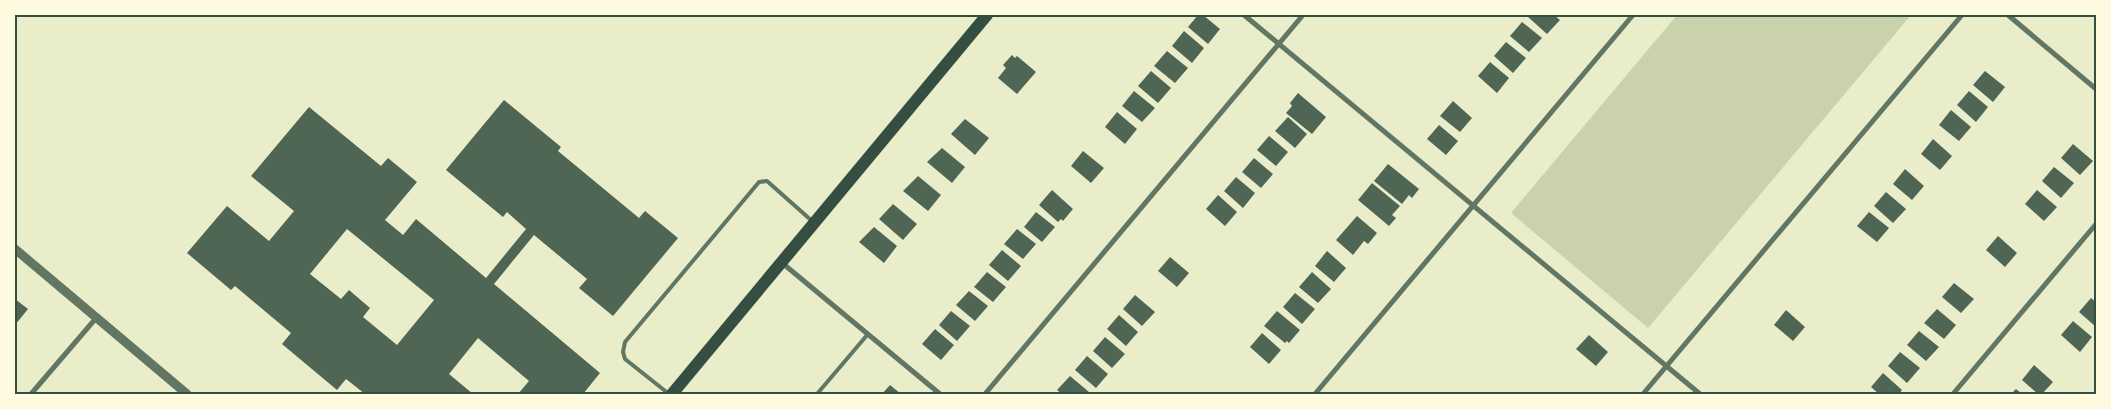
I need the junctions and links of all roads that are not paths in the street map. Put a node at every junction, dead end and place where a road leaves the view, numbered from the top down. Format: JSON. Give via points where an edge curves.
{"nodes":[{"id":1,"x":988,"y":15,"type":"edge"},
{"id":2,"x":1244,"y":15,"type":"edge"},
{"id":3,"x":1304,"y":15,"type":"edge"},
{"id":4,"x":1633,"y":15,"type":"edge"},
{"id":5,"x":1962,"y":15,"type":"edge"},
{"id":6,"x":2008,"y":15,"type":"edge"},
{"id":7,"x":1279,"y":44,"type":"junction"},
{"id":8,"x":2096,"y":89,"type":"edge"},
{"id":9,"x":1473,"y":205,"type":"junction"},
{"id":10,"x":814,"y":223,"type":"junction"},
{"id":11,"x":2096,"y":224,"type":"edge"},
{"id":12,"x":15,"y":250,"type":"edge"},
{"id":13,"x":781,"y":262,"type":"junction"},
{"id":14,"x":97,"y":317,"type":"junction"},
{"id":15,"x":868,"y":334,"type":"junction"},
{"id":16,"x":1667,"y":366,"type":"junction"},
{"id":17,"x":31,"y":394,"type":"edge"},
{"id":18,"x":187,"y":394,"type":"edge"},
{"id":19,"x":670,"y":394,"type":"edge"},
{"id":20,"x":817,"y":394,"type":"edge"},
{"id":21,"x":940,"y":394,"type":"edge"},
{"id":22,"x":985,"y":394,"type":"edge"},
{"id":23,"x":1315,"y":394,"type":"edge"},
{"id":24,"x":1643,"y":394,"type":"edge"},
{"id":25,"x":1700,"y":394,"type":"edge"},
{"id":26,"x":1953,"y":394,"type":"edge"}],
"edges":[{"from":1,"to":10,"type":"main road"},
{"from":2,"to":7,"type":"street"},
{"from":3,"to":7,"type":"street"},
{"from":4,"to":9,"type":"street"},
{"from":5,"to":16,"type":"street"},
{"from":6,"to":8,"type":"street"},
{"from":7,"to":9,"type":"street"},
{"from":7,"to":22,"type":"street"},
{"from":9,"to":16,"type":"street"},
{"from":9,"to":23,"type":"street"},
{"from":10,"to":13,"type":"main road"},
{"from":10,"to":19,"type":"lane","via":[[767,181],[759,182],[625,342],[625,359]]},
{"from":11,"to":26,"type":"street"},
{"from":12,"to":14,"type":"street"},
{"from":13,"to":15,"type":"street"},
{"from":13,"to":19,"type":"main road"},
{"from":14,"to":17,"type":"street"},
{"from":14,"to":18,"type":"street"},
{"from":15,"to":20,"type":"lane"},
{"from":15,"to":21,"type":"street"},
{"from":16,"to":24,"type":"street"},
{"from":16,"to":25,"type":"street"}]}
